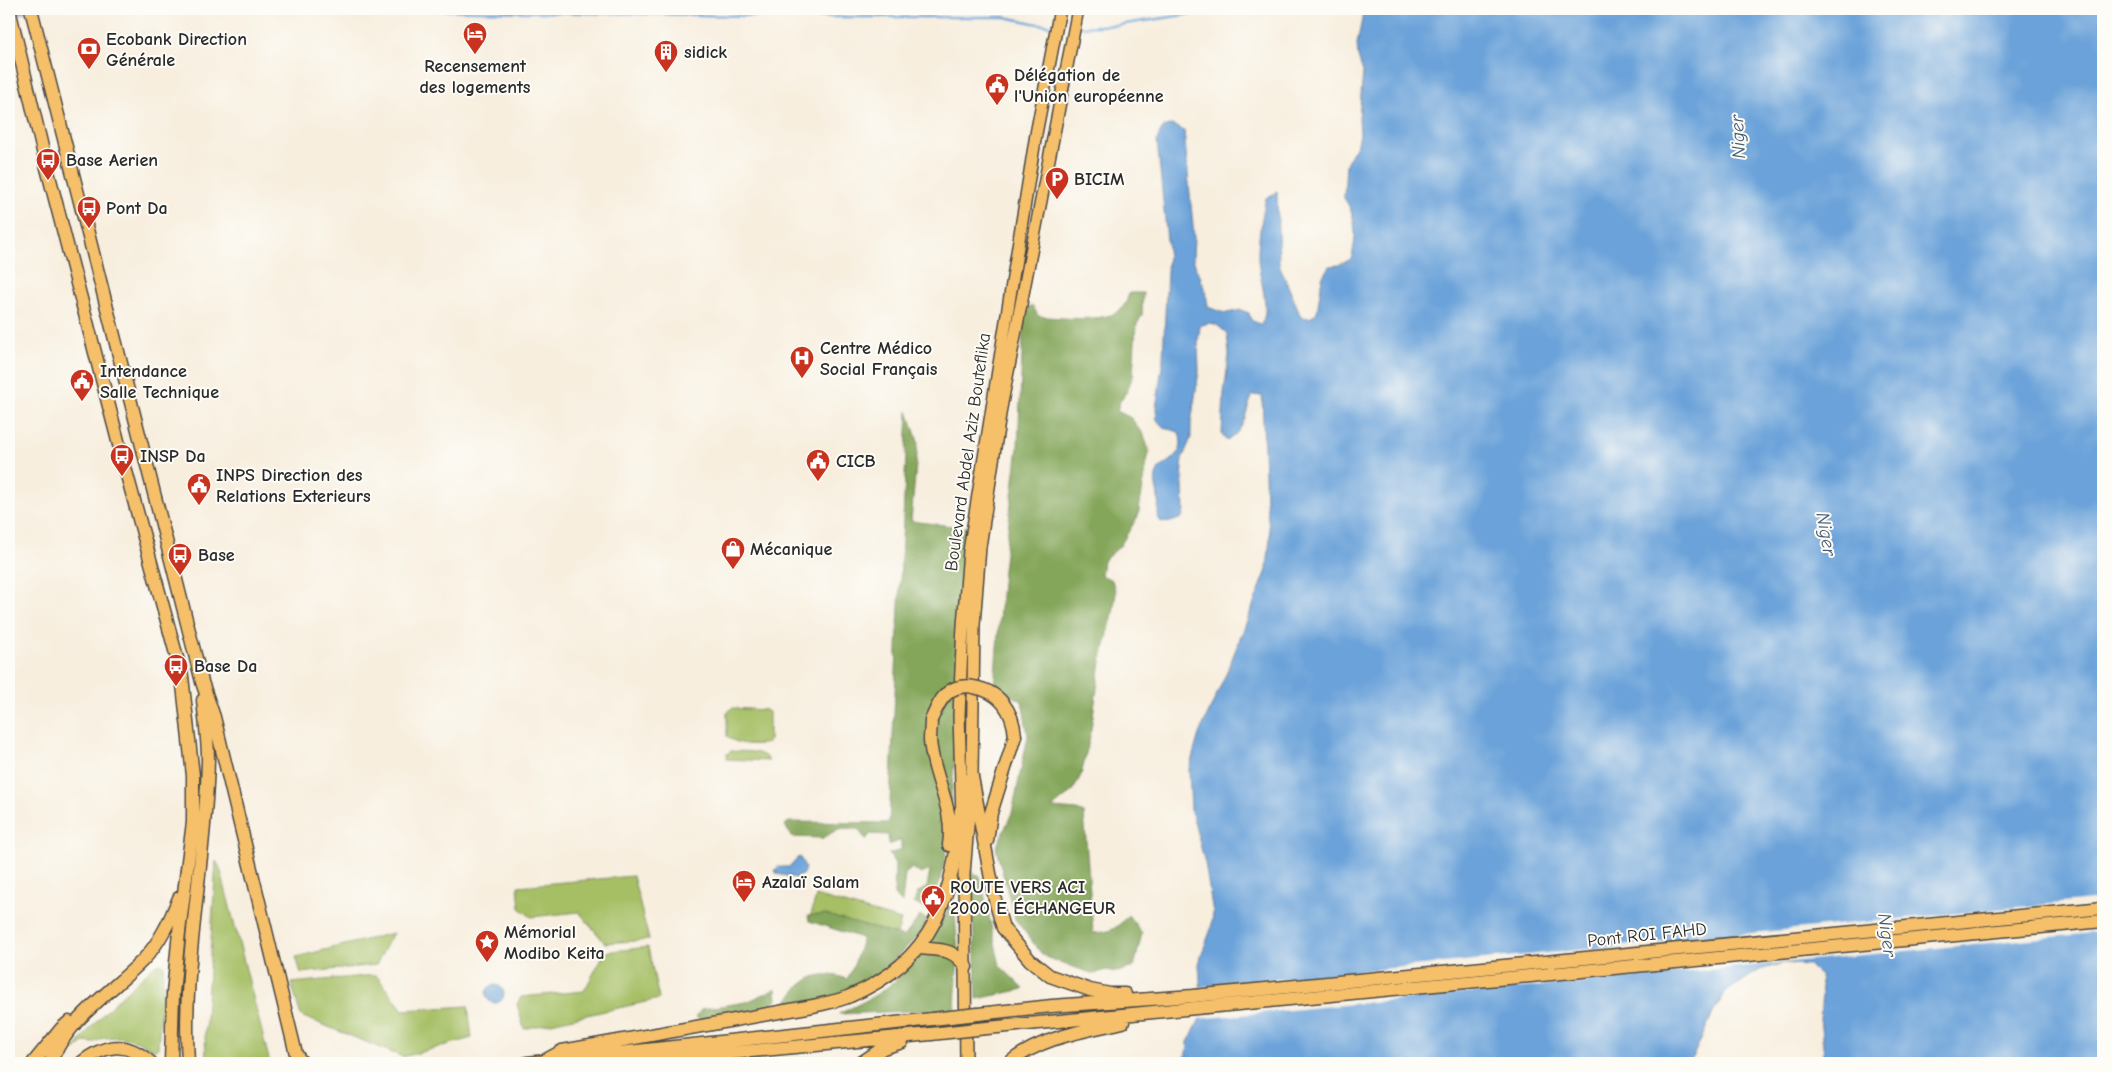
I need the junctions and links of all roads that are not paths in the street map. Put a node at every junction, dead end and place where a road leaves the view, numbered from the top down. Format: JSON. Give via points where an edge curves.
{"nodes":[{"id":1,"x":9,"y":9,"type":"edge"},
{"id":2,"x":1060,"y":10,"type":"edge"},
{"id":3,"x":1078,"y":11,"type":"edge"},
{"id":4,"x":33,"y":14,"type":"edge"},
{"id":5,"x":202,"y":682,"type":"junction"},
{"id":6,"x":972,"y":777,"type":"junction"},
{"id":7,"x":961,"y":810,"type":"junction"},
{"id":8,"x":965,"y":855,"type":"junction"},
{"id":9,"x":986,"y":856,"type":"junction"},
{"id":10,"x":187,"y":881,"type":"junction"},
{"id":11,"x":2103,"y":908,"type":"edge"},
{"id":12,"x":2103,"y":921,"type":"edge"},
{"id":13,"x":919,"y":948,"type":"junction"},
{"id":14,"x":966,"y":967,"type":"junction"},
{"id":15,"x":871,"y":986,"type":"junction"},
{"id":16,"x":1177,"y":997,"type":"junction"},
{"id":17,"x":1194,"y":1003,"type":"junction"},
{"id":18,"x":92,"y":1006,"type":"junction"},
{"id":19,"x":1170,"y":1011,"type":"junction"},
{"id":20,"x":929,"y":1034,"type":"junction"},
{"id":21,"x":544,"y":1061,"type":"junction"},
{"id":22,"x":34,"y":1063,"type":"edge"},
{"id":23,"x":50,"y":1063,"type":"edge"},
{"id":24,"x":81,"y":1063,"type":"edge"},
{"id":25,"x":151,"y":1063,"type":"edge"},
{"id":26,"x":171,"y":1063,"type":"edge"},
{"id":27,"x":188,"y":1063,"type":"edge"},
{"id":28,"x":302,"y":1063,"type":"edge"},
{"id":29,"x":527,"y":1063,"type":"edge"},
{"id":30,"x":626,"y":1063,"type":"edge"},
{"id":31,"x":861,"y":1063,"type":"edge"},
{"id":32,"x":966,"y":1063,"type":"edge"},
{"id":33,"x":1009,"y":1063,"type":"edge"}],
"edges":[{"from":1,"to":10,"type":"highway","via":[[124,464],[182,676],[193,776],[194,822]]},
{"from":2,"to":7,"type":"main road","name":"Boulevard Abdel Aziz Bouteflika","via":[[998,359],[969,551],[960,706]]},
{"from":3,"to":6,"type":"main road","name":"Boulevard Abdel Aziz Bouteflika","via":[[1001,408],[980,547],[974,625]]},
{"from":4,"to":5,"type":"highway"},
{"from":5,"to":27,"type":"highway","via":[[208,759],[187,990]]},
{"from":5,"to":28,"type":"highway","via":[[214,717],[296,1054]]},
{"from":6,"to":8,"type":"main road","name":"Boulevard Abdel Aziz Bouteflika"},
{"from":6,"to":9,"type":"highway"},
{"from":7,"to":8,"type":"main road","name":"Boulevard Abdel Aziz Bouteflika"},
{"from":7,"to":13,"type":"highway","via":[[949,889]]},
{"from":8,"to":14,"type":"main road"},
{"from":9,"to":15,"type":"highway","bridge":true,"via":[[991,813],[1015,736],[1014,724],[1008,708],[998,697],[986,689],[968,686],[951,690],[939,703],[931,720],[930,742],[944,790],[951,835],[936,906],[922,935]]},
{"from":9,"to":16,"type":"highway","via":[[1004,928],[1030,960],[1050,976],[1110,994]]},
{"from":10,"to":18,"type":"highway","via":[[160,939],[143,960]]},
{"from":10,"to":26,"type":"highway","via":[[176,967]]},
{"from":11,"to":17,"type":"highway","name":"Pont ROI FAHD"},
{"from":12,"to":17,"type":"highway"},
{"from":13,"to":14,"type":"highway","via":[[953,952]]},
{"from":13,"to":15,"type":"highway","via":[[884,979]]},
{"from":14,"to":32,"type":"main road"},
{"from":15,"to":21,"type":"highway","via":[[850,997],[813,1006],[562,1050]]},
{"from":16,"to":17,"type":"highway"},
{"from":16,"to":21,"type":"highway","bridge":true,"via":[[1052,1006]]},
{"from":17,"to":19,"type":"highway"},
{"from":18,"to":22,"type":"highway","via":[[61,1029]]},
{"from":18,"to":23,"type":"highway","via":[[70,1030]]},
{"from":19,"to":20,"type":"highway","bridge":true},
{"from":19,"to":33,"type":"highway","via":[[1045,1042],[1022,1052]]},
{"from":20,"to":30,"type":"highway"},
{"from":20,"to":31,"type":"highway","via":[[882,1048]]},
{"from":21,"to":29,"type":"highway"},
{"from":24,"to":25,"type":"highway","via":[[98,1051],[115,1046],[143,1055]]}]}
